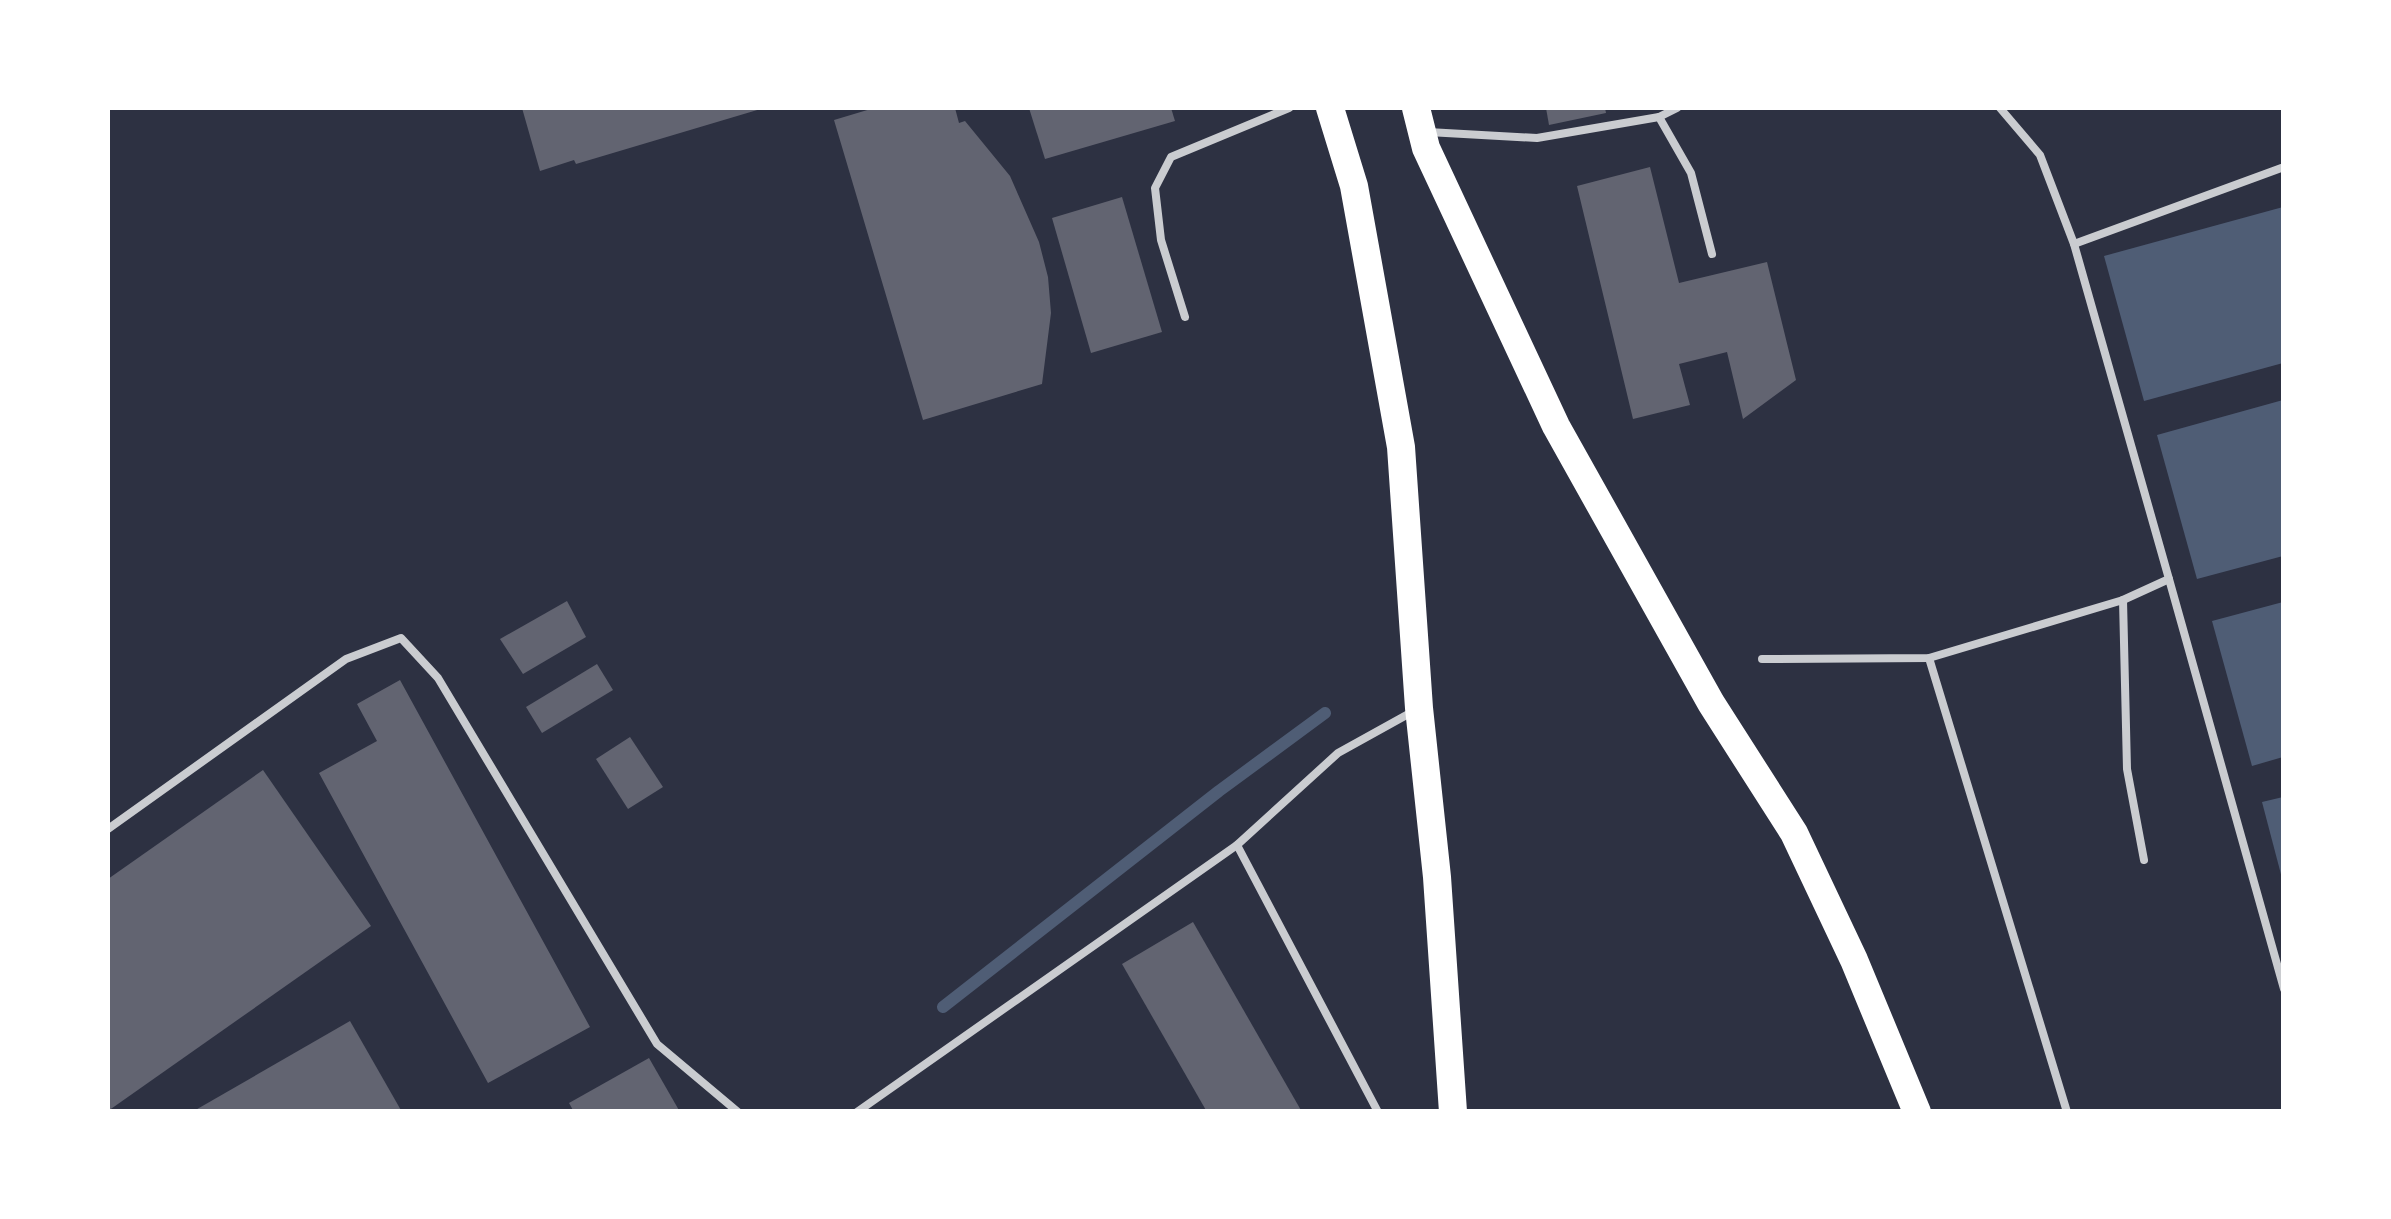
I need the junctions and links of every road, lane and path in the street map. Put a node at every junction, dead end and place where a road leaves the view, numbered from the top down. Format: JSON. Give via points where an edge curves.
{"nodes":[{"id":1,"x":1290,"y":108,"type":"edge"},
{"id":2,"x":1330,"y":108,"type":"edge"},
{"id":3,"x":1677,"y":108,"type":"edge"},
{"id":4,"x":2000,"y":108,"type":"edge"},
{"id":5,"x":1659,"y":117,"type":"junction"},
{"id":6,"x":1422,"y":129,"type":"edge"},
{"id":7,"x":2284,"y":168,"type":"edge"},
{"id":8,"x":2074,"y":244,"type":"junction"},
{"id":9,"x":1712,"y":254,"type":"dead end"},
{"id":10,"x":1186,"y":317,"type":"dead end"},
{"id":11,"x":2170,"y":579,"type":"junction"},
{"id":12,"x":2124,"y":600,"type":"junction"},
{"id":13,"x":1762,"y":658,"type":"dead end"},
{"id":14,"x":1929,"y":658,"type":"junction"},
{"id":15,"x":1419,"y":708,"type":"junction"},
{"id":16,"x":108,"y":829,"type":"edge"},
{"id":17,"x":1237,"y":845,"type":"junction"},
{"id":18,"x":2144,"y":860,"type":"dead end"},
{"id":19,"x":2284,"y":989,"type":"edge"},
{"id":20,"x":738,"y":1112,"type":"edge"},
{"id":21,"x":857,"y":1112,"type":"edge"},
{"id":22,"x":1378,"y":1112,"type":"edge"},
{"id":23,"x":1453,"y":1112,"type":"edge"},
{"id":24,"x":1917,"y":1112,"type":"edge"},
{"id":25,"x":2067,"y":1112,"type":"edge"}],
"edges":[{"from":1,"to":10,"type":"lane","via":[[1171,157],[1155,188],[1161,240]]},
{"from":2,"to":15,"type":"highway","via":[[1354,186],[1401,447]]},
{"from":3,"to":5,"type":"lane"},
{"from":4,"to":8,"type":"lane","via":[[2040,154]]},
{"from":5,"to":6,"type":"lane","via":[[1537,138]]},
{"from":5,"to":9,"type":"lane","via":[[1691,173]]},
{"from":6,"to":24,"type":"highway","via":[[1556,426],[1711,703],[1794,833]]},
{"from":7,"to":8,"type":"lane"},
{"from":8,"to":11,"type":"lane"},
{"from":11,"to":12,"type":"lane"},
{"from":11,"to":19,"type":"lane"},
{"from":12,"to":14,"type":"lane"},
{"from":12,"to":18,"type":"lane","via":[[2127,769]]},
{"from":13,"to":14,"type":"lane"},
{"from":14,"to":25,"type":"lane"},
{"from":15,"to":17,"type":"lane","via":[[1338,753]]},
{"from":15,"to":23,"type":"highway"},
{"from":16,"to":20,"type":"lane","via":[[346,659],[401,638],[438,678],[657,1044]]},
{"from":17,"to":21,"type":"lane"},
{"from":17,"to":22,"type":"lane"}]}
